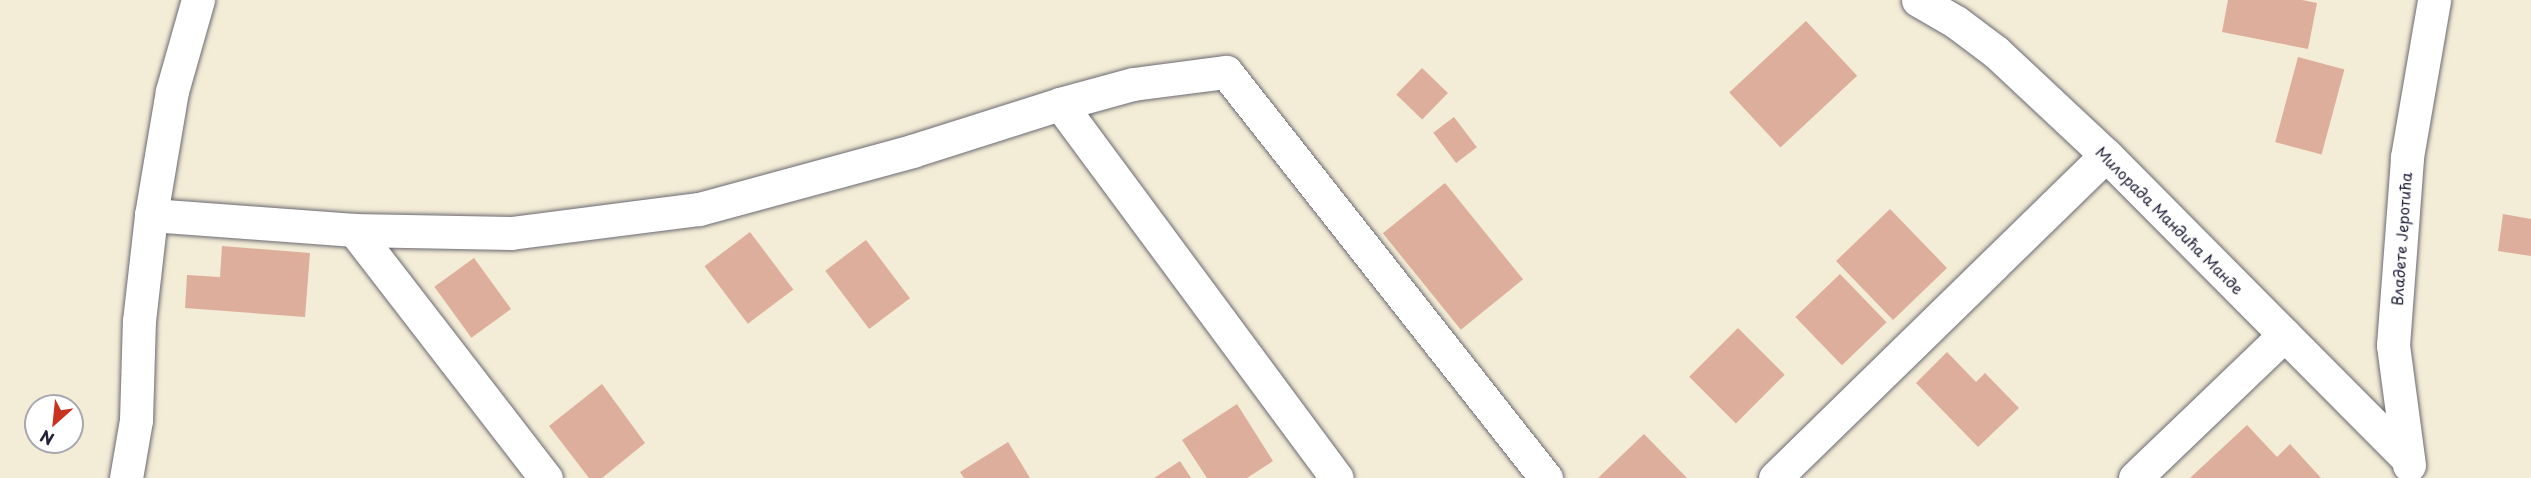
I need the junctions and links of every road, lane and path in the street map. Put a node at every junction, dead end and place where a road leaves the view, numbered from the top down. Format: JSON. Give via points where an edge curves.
{"nodes":[{"id":1,"x":198,"y":0,"type":"edge"},
{"id":2,"x":1918,"y":0,"type":"edge"},
{"id":3,"x":2434,"y":0,"type":"edge"},
{"id":4,"x":1060,"y":104,"type":"junction"},
{"id":5,"x":2106,"y":155,"type":"junction"},
{"id":6,"x":151,"y":215,"type":"junction"},
{"id":7,"x":354,"y":230,"type":"junction"},
{"id":8,"x":2284,"y":335,"type":"junction"},
{"id":9,"x":2410,"y":468,"type":"edge"},
{"id":10,"x":126,"y":478,"type":"edge"},
{"id":11,"x":546,"y":478,"type":"edge"},
{"id":12,"x":1337,"y":478,"type":"edge"},
{"id":13,"x":1546,"y":478,"type":"edge"},
{"id":14,"x":1774,"y":478,"type":"edge"},
{"id":15,"x":2135,"y":478,"type":"edge"}],
"edges":[{"from":1,"to":6,"type":"street","via":[[172,91]]},
{"from":2,"to":5,"type":"street","name":"Милорада Мандића Манде","via":[[1996,52]]},
{"from":3,"to":9,"type":"street","name":"Владете Јеротића","via":[[2407,157],[2393,345]]},
{"from":4,"to":7,"type":"street","via":[[912,151],[699,209],[511,233]]},
{"from":4,"to":12,"type":"street"},
{"from":4,"to":13,"type":"street","via":[[1133,84],[1226,72]]},
{"from":5,"to":8,"type":"street","name":"Милорада Мандића Манде"},
{"from":5,"to":14,"type":"street"},
{"from":6,"to":7,"type":"street"},
{"from":6,"to":10,"type":"street","via":[[139,321],[136,420]]},
{"from":7,"to":11,"type":"street"},
{"from":8,"to":9,"type":"street","name":"Милорада Мандића Манде"},
{"from":8,"to":15,"type":"street"}]}
